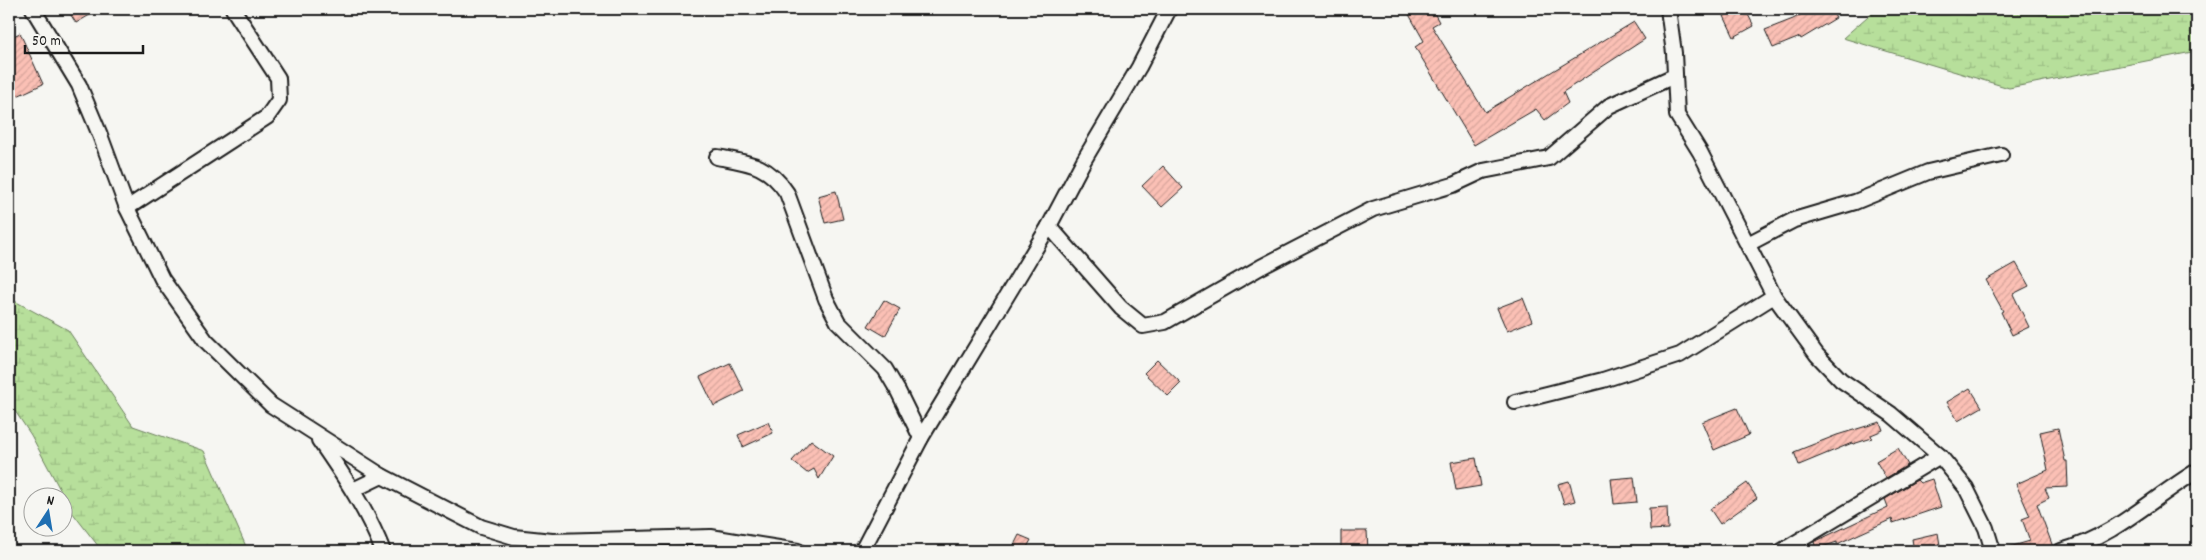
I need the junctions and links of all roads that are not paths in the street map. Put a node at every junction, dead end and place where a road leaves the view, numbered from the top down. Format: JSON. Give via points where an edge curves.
{"nodes":[{"id":1,"x":33,"y":9,"type":"edge"},
{"id":2,"x":232,"y":9,"type":"edge"},
{"id":3,"x":1168,"y":9,"type":"edge"},
{"id":4,"x":1668,"y":9,"type":"edge"},
{"id":5,"x":1674,"y":76,"type":"junction"},
{"id":6,"x":2001,"y":155,"type":"dead end"},
{"id":7,"x":717,"y":157,"type":"dead end"},
{"id":8,"x":127,"y":208,"type":"junction"},
{"id":9,"x":1049,"y":226,"type":"junction"},
{"id":10,"x":1748,"y":244,"type":"junction"},
{"id":11,"x":1774,"y":296,"type":"junction"},
{"id":12,"x":1515,"y":402,"type":"dead end"},
{"id":13,"x":316,"y":436,"type":"junction"},
{"id":14,"x":921,"y":438,"type":"junction"},
{"id":15,"x":1940,"y":456,"type":"junction"},
{"id":16,"x":2197,"y":471,"type":"edge"},
{"id":17,"x":382,"y":476,"type":"junction"},
{"id":18,"x":353,"y":490,"type":"junction"},
{"id":19,"x":383,"y":551,"type":"edge"},
{"id":20,"x":798,"y":551,"type":"edge"},
{"id":21,"x":862,"y":551,"type":"edge"},
{"id":22,"x":1782,"y":551,"type":"edge"},
{"id":23,"x":1993,"y":551,"type":"edge"},
{"id":24,"x":2061,"y":551,"type":"edge"}],
"edges":[{"from":1,"to":8,"type":"street","via":[[79,85]]},
{"from":2,"to":8,"type":"street","via":[[278,78],[279,100],[267,117]]},
{"from":3,"to":9,"type":"street"},
{"from":4,"to":5,"type":"street"},
{"from":5,"to":9,"type":"street","via":[[1608,106],[1549,158],[1483,171],[1453,185],[1373,209],[1261,267],[1165,322],[1143,326],[1121,308]]},
{"from":5,"to":10,"type":"street","via":[[1677,115]]},
{"from":6,"to":10,"type":"street","via":[[1928,172],[1855,202],[1794,220]]},
{"from":7,"to":14,"type":"street","via":[[765,169],[777,178],[787,193],[826,299],[838,322],[884,369]]},
{"from":8,"to":13,"type":"street","via":[[162,279],[206,341],[271,405]]},
{"from":9,"to":14,"type":"street"},
{"from":10,"to":11,"type":"street"},
{"from":11,"to":12,"type":"street","via":[[1680,356]]},
{"from":11,"to":15,"type":"street","via":[[1817,355],[1841,380],[1891,414]]},
{"from":13,"to":17,"type":"street"},
{"from":13,"to":18,"type":"street"},
{"from":14,"to":21,"type":"street"},
{"from":15,"to":22,"type":"street"},
{"from":15,"to":23,"type":"street","via":[[1966,488],[1986,528]]},
{"from":16,"to":24,"type":"street","via":[[2126,522]]},
{"from":17,"to":18,"type":"street"},
{"from":17,"to":20,"type":"street","via":[[481,527],[514,537],[552,540],[711,537]]},
{"from":18,"to":19,"type":"street"}]}
